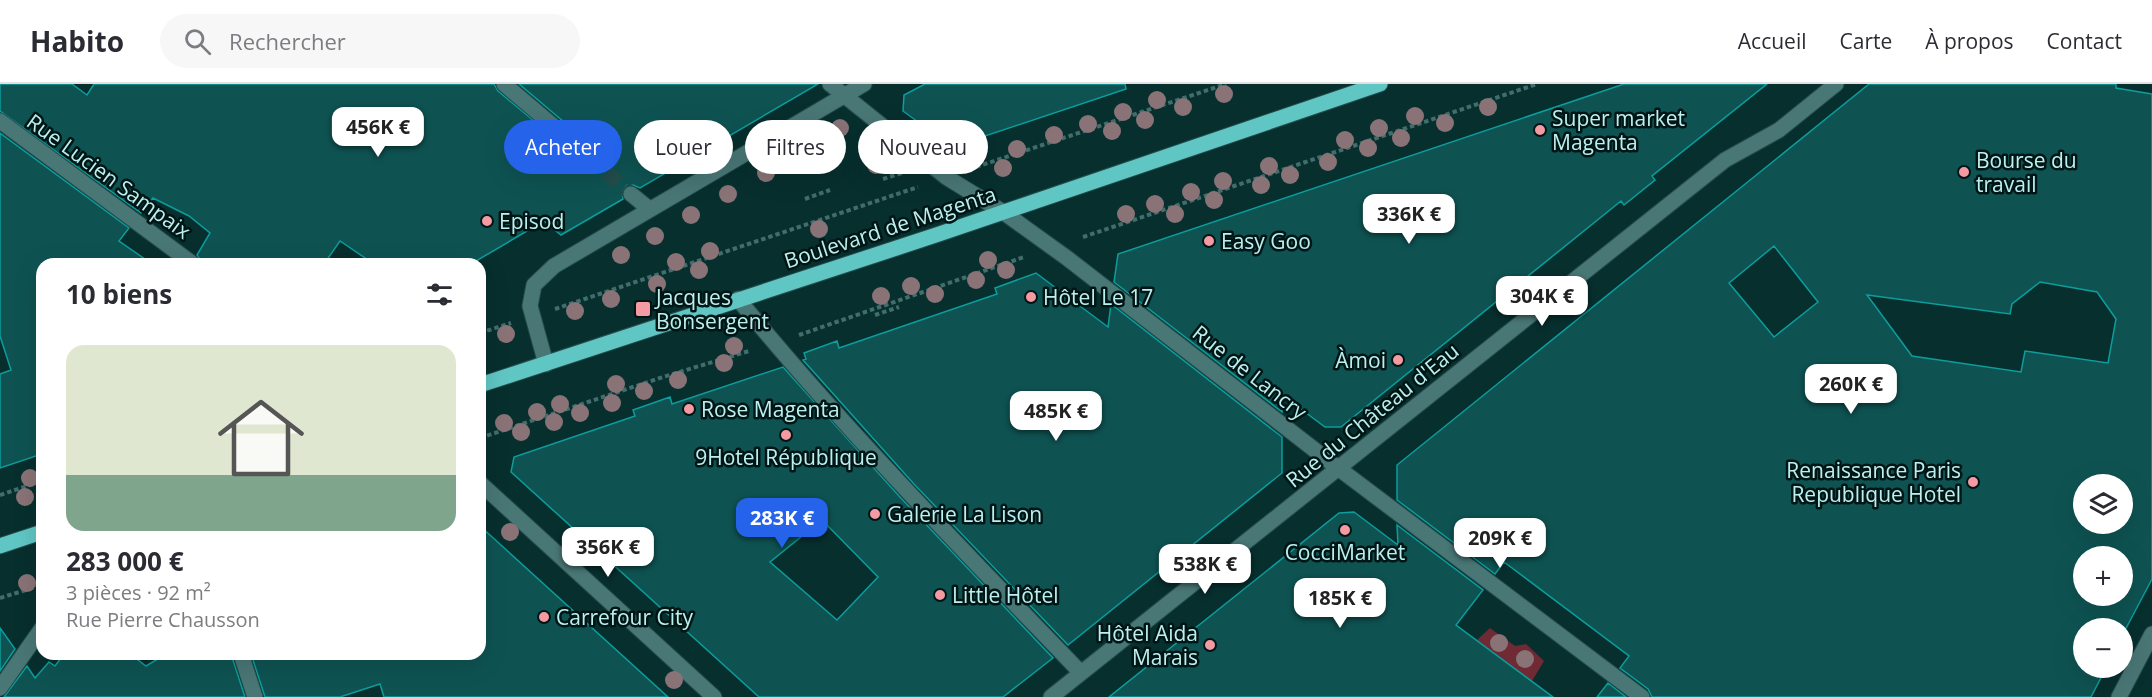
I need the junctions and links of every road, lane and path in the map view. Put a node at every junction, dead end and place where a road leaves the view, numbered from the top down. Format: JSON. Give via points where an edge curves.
{"nodes":[{"id":1,"x":504,"y":84,"type":"edge"},
{"id":2,"x":830,"y":84,"type":"edge"},
{"id":3,"x":864,"y":84,"type":"edge"},
{"id":4,"x":1226,"y":84,"type":"edge"},
{"id":5,"x":1380,"y":84,"type":"edge"},
{"id":6,"x":1537,"y":84,"type":"edge"},
{"id":7,"x":1836,"y":84,"type":"edge"},
{"id":8,"x":845,"y":96,"type":"junction"},
{"id":9,"x":546,"y":120,"type":"edge"},
{"id":10,"x":0,"y":122,"type":"edge"},
{"id":11,"x":988,"y":164,"type":"edge"},
{"id":12,"x":899,"y":174,"type":"edge"},
{"id":13,"x":883,"y":179,"type":"dead end"},
{"id":14,"x":915,"y":188,"type":"dead end"},
{"id":15,"x":830,"y":190,"type":"dead end"},
{"id":16,"x":631,"y":194,"type":"tunnel mouth"},
{"id":17,"x":805,"y":199,"type":"dead end"},
{"id":18,"x":648,"y":208,"type":"junction"},
{"id":19,"x":1003,"y":212,"type":"junction"},
{"id":20,"x":1093,"y":234,"type":"dead end"},
{"id":21,"x":185,"y":258,"type":"edge"},
{"id":22,"x":738,"y":299,"type":"junction"},
{"id":23,"x":899,"y":308,"type":"dead end"},
{"id":24,"x":548,"y":311,"type":"dead end"},
{"id":25,"x":875,"y":315,"type":"dead end"},
{"id":26,"x":546,"y":363,"type":"junction"},
{"id":27,"x":486,"y":383,"type":"edge"},
{"id":28,"x":1338,"y":468,"type":"junction"},
{"id":29,"x":36,"y":483,"type":"edge"},
{"id":30,"x":486,"y":488,"type":"edge"},
{"id":31,"x":0,"y":495,"type":"edge"},
{"id":32,"x":36,"y":534,"type":"edge"},
{"id":33,"x":0,"y":546,"type":"edge"},
{"id":34,"x":36,"y":587,"type":"edge"},
{"id":35,"x":0,"y":598,"type":"edge"},
{"id":36,"x":2152,"y":634,"type":"edge"},
{"id":37,"x":36,"y":637,"type":"edge"},
{"id":38,"x":243,"y":660,"type":"edge"},
{"id":39,"x":1081,"y":673,"type":"junction"},
{"id":40,"x":0,"y":688,"type":"edge"},
{"id":41,"x":255,"y":697,"type":"edge"},
{"id":42,"x":714,"y":697,"type":"edge"},
{"id":43,"x":1051,"y":697,"type":"edge"},
{"id":44,"x":1642,"y":697,"type":"edge"},
{"id":45,"x":2119,"y":697,"type":"edge"}],
"edges":[{"from":1,"to":9,"type":"street"},
{"from":2,"to":8,"type":"street","name":"Rue de Lancry"},
{"from":3,"to":8,"type":"street"},
{"from":4,"to":11,"type":"path","name":"Boulevard de Magenta"},
{"from":5,"to":19,"type":"main road","name":"Boulevard de Magenta"},
{"from":6,"to":20,"type":"path"},
{"from":7,"to":28,"type":"street","name":"Rue du Château d'Eau","via":[[1779,130],[1725,160]]},
{"from":8,"to":18,"type":"street"},
{"from":8,"to":19,"type":"street","name":"Rue de Lancry","via":[[946,177]]},
{"from":10,"to":21,"type":"street","name":"Rue Lucien Sampaix"},
{"from":12,"to":13,"type":"path"},
{"from":14,"to":24,"type":"path","name":"Boulevard de Magenta"},
{"from":15,"to":17,"type":"path"},
{"from":16,"to":18,"type":"street"},
{"from":18,"to":26,"type":"street","via":[[554,266],[534,285],[530,306]]},
{"from":19,"to":22,"type":"main road","name":"Boulevard de Magenta"},
{"from":19,"to":28,"type":"street","name":"Rue de Lancry"},
{"from":22,"to":26,"type":"main road","name":"Boulevard de Magenta"},
{"from":22,"to":39,"type":"street","via":[[781,353],[900,483]]},
{"from":23,"to":25,"type":"path"},
{"from":26,"to":27,"type":"main road","name":"Boulevard de Magenta"},
{"from":28,"to":39,"type":"street","name":"Rue du Château d'Eau"},
{"from":28,"to":44,"type":"street","name":"Rue de Lancry"},
{"from":29,"to":31,"type":"path"},
{"from":30,"to":42,"type":"street"},
{"from":32,"to":33,"type":"main road"},
{"from":34,"to":35,"type":"path"},
{"from":36,"to":45,"type":"street"},
{"from":37,"to":40,"type":"street"},
{"from":38,"to":41,"type":"street"},
{"from":39,"to":43,"type":"street","name":"Rue du Château d'Eau"}]}
